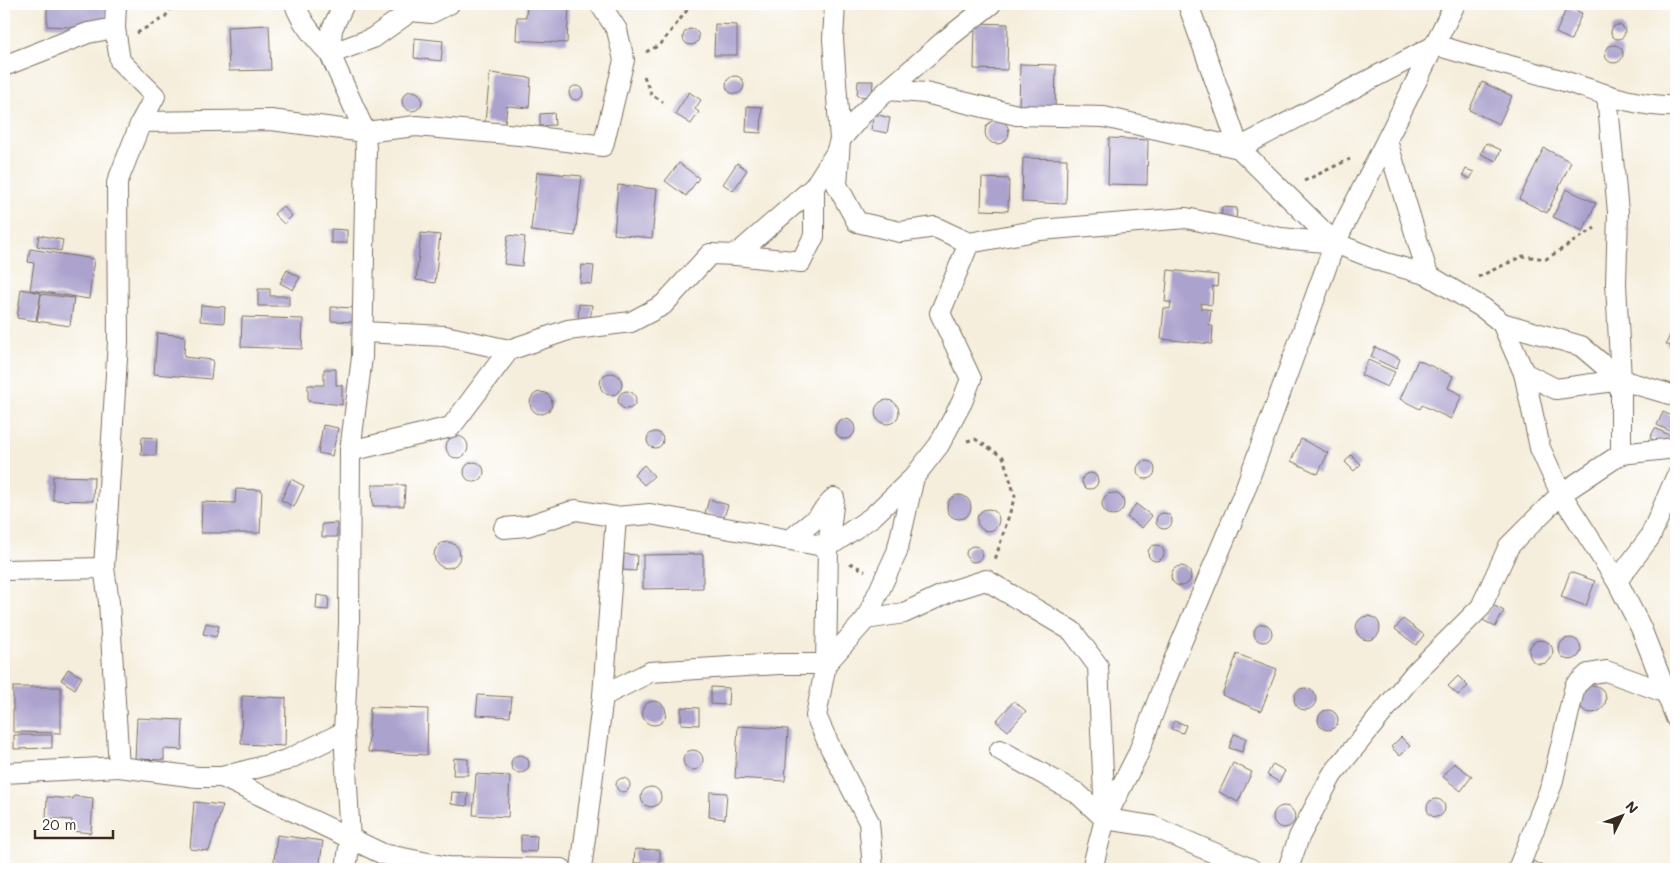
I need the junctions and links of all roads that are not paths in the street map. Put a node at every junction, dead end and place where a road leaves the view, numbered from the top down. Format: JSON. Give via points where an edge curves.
{"nodes":[{"id":1,"x":116,"y":4,"type":"edge"},
{"id":2,"x":295,"y":4,"type":"edge"},
{"id":3,"x":344,"y":4,"type":"edge"},
{"id":4,"x":449,"y":4,"type":"edge"},
{"id":5,"x":600,"y":4,"type":"edge"},
{"id":6,"x":835,"y":4,"type":"edge"},
{"id":7,"x":991,"y":4,"type":"edge"},
{"id":8,"x":1188,"y":4,"type":"edge"},
{"id":9,"x":1455,"y":4,"type":"edge"},
{"id":10,"x":115,"y":28,"type":"junction"},
{"id":11,"x":1436,"y":45,"type":"junction"},
{"id":12,"x":330,"y":54,"type":"junction"},
{"id":13,"x":4,"y":66,"type":"edge"},
{"id":14,"x":888,"y":90,"type":"junction"},
{"id":15,"x":1607,"y":95,"type":"junction"},
{"id":16,"x":1676,"y":106,"type":"edge"},
{"id":17,"x":141,"y":122,"type":"junction"},
{"id":18,"x":366,"y":132,"type":"junction"},
{"id":19,"x":840,"y":140,"type":"junction"},
{"id":20,"x":1387,"y":141,"type":"junction"},
{"id":21,"x":1240,"y":148,"type":"junction"},
{"id":22,"x":814,"y":188,"type":"junction"},
{"id":23,"x":969,"y":243,"type":"junction"},
{"id":24,"x":1335,"y":243,"type":"junction"},
{"id":25,"x":736,"y":255,"type":"junction"},
{"id":26,"x":1428,"y":275,"type":"junction"},
{"id":27,"x":1502,"y":323,"type":"junction"},
{"id":28,"x":362,"y":332,"type":"junction"},
{"id":29,"x":509,"y":350,"type":"junction"},
{"id":30,"x":1524,"y":373,"type":"junction"},
{"id":31,"x":1621,"y":380,"type":"junction"},
{"id":32,"x":1676,"y":396,"type":"edge"},
{"id":33,"x":1676,"y":448,"type":"edge"},
{"id":34,"x":350,"y":450,"type":"junction"},
{"id":35,"x":1620,"y":454,"type":"junction"},
{"id":36,"x":914,"y":477,"type":"junction"},
{"id":37,"x":1676,"y":477,"type":"edge"},
{"id":38,"x":1561,"y":494,"type":"junction"},
{"id":39,"x":616,"y":517,"type":"junction"},
{"id":40,"x":504,"y":528,"type":"dead end"},
{"id":41,"x":791,"y":539,"type":"junction"},
{"id":42,"x":828,"y":547,"type":"junction"},
{"id":43,"x":104,"y":568,"type":"junction"},
{"id":44,"x":4,"y":570,"type":"edge"},
{"id":45,"x":1617,"y":581,"type":"junction"},
{"id":46,"x":866,"y":619,"type":"junction"},
{"id":47,"x":826,"y":664,"type":"junction"},
{"id":48,"x":1672,"y":693,"type":"edge"},
{"id":49,"x":603,"y":696,"type":"junction"},
{"id":50,"x":1676,"y":718,"type":"edge"},
{"id":51,"x":344,"y":732,"type":"junction"},
{"id":52,"x":1000,"y":750,"type":"dead end"},
{"id":53,"x":119,"y":767,"type":"junction"},
{"id":54,"x":4,"y":773,"type":"edge"},
{"id":55,"x":222,"y":777,"type":"junction"},
{"id":56,"x":1105,"y":819,"type":"junction"},
{"id":57,"x":350,"y":840,"type":"junction"},
{"id":58,"x":346,"y":869,"type":"edge"},
{"id":59,"x":562,"y":869,"type":"edge"},
{"id":60,"x":581,"y":869,"type":"edge"},
{"id":61,"x":874,"y":869,"type":"edge"},
{"id":62,"x":1092,"y":869,"type":"edge"},
{"id":63,"x":1251,"y":869,"type":"edge"},
{"id":64,"x":1288,"y":869,"type":"edge"},
{"id":65,"x":1518,"y":869,"type":"edge"}],
"edges":[{"from":1,"to":10,"type":"street"},
{"from":2,"to":12,"type":"street","via":[[315,38]]},
{"from":3,"to":12,"type":"street","via":[[332,29]]},
{"from":4,"to":12,"type":"street","via":[[431,13],[412,11],[372,38]]},
{"from":5,"to":18,"type":"street","via":[[617,30],[624,60],[603,146],[416,126]]},
{"from":6,"to":19,"type":"street","via":[[833,39]]},
{"from":7,"to":14,"type":"street"},
{"from":8,"to":21,"type":"street"},
{"from":9,"to":11,"type":"street"},
{"from":10,"to":13,"type":"street","via":[[88,33]]},
{"from":10,"to":17,"type":"street","via":[[120,61],[155,96]]},
{"from":11,"to":15,"type":"street"},
{"from":11,"to":20,"type":"street"},
{"from":11,"to":21,"type":"street"},
{"from":12,"to":18,"type":"street"},
{"from":14,"to":19,"type":"street"},
{"from":14,"to":21,"type":"street","via":[[925,93],[1017,114],[1104,117]]},
{"from":15,"to":16,"type":"street"},
{"from":15,"to":31,"type":"street","via":[[1618,212],[1616,284]]},
{"from":17,"to":18,"type":"street","via":[[271,120]]},
{"from":17,"to":43,"type":"street","via":[[117,184],[118,342]]},
{"from":18,"to":28,"type":"street"},
{"from":19,"to":22,"type":"street","via":[[836,153]]},
{"from":19,"to":23,"type":"street","via":[[837,185],[857,222],[900,232],[935,227]]},
{"from":20,"to":24,"type":"street"},
{"from":20,"to":26,"type":"street"},
{"from":21,"to":24,"type":"street"},
{"from":22,"to":25,"type":"street"},
{"from":22,"to":25,"type":"street","via":[[814,236],[800,262]]},
{"from":23,"to":24,"type":"street","via":[[1040,230],[1186,218],[1282,238]]},
{"from":23,"to":36,"type":"street","via":[[940,313],[970,379],[939,446]]},
{"from":24,"to":26,"type":"street"},
{"from":24,"to":56,"type":"street","via":[[1243,495],[1138,754]]},
{"from":25,"to":29,"type":"street","via":[[710,254],[663,305],[630,322],[568,330]]},
{"from":26,"to":27,"type":"street"},
{"from":27,"to":30,"type":"street"},
{"from":27,"to":31,"type":"street","via":[[1581,346]]},
{"from":28,"to":29,"type":"street","via":[[445,336]]},
{"from":28,"to":34,"type":"street","via":[[362,357]]},
{"from":29,"to":34,"type":"street","via":[[450,427]]},
{"from":30,"to":31,"type":"street","via":[[1556,389]]},
{"from":30,"to":38,"type":"street","via":[[1540,448]]},
{"from":31,"to":32,"type":"street"},
{"from":31,"to":35,"type":"street"},
{"from":33,"to":35,"type":"street"},
{"from":34,"to":51,"type":"street","via":[[349,624]]},
{"from":35,"to":38,"type":"street"},
{"from":36,"to":42,"type":"street","via":[[872,517]]},
{"from":36,"to":46,"type":"street","via":[[897,552]]},
{"from":37,"to":45,"type":"street","via":[[1650,537]]},
{"from":38,"to":45,"type":"street"},
{"from":38,"to":64,"type":"street","via":[[1509,546],[1481,606],[1414,674],[1332,775],[1299,837]]},
{"from":39,"to":40,"type":"street","via":[[576,510],[527,526]]},
{"from":39,"to":41,"type":"street","via":[[650,514]]},
{"from":39,"to":49,"type":"street"},
{"from":41,"to":42,"type":"street"},
{"from":41,"to":42,"type":"street","via":[[817,518],[834,498]]},
{"from":42,"to":47,"type":"street"},
{"from":43,"to":44,"type":"street"},
{"from":43,"to":53,"type":"street"},
{"from":45,"to":48,"type":"street"},
{"from":46,"to":47,"type":"street"},
{"from":46,"to":56,"type":"street","via":[[904,613],[951,591],[986,580],[1072,631],[1098,666]]},
{"from":47,"to":49,"type":"street","via":[[650,672]]},
{"from":47,"to":61,"type":"street","via":[[816,716],[869,822]]},
{"from":48,"to":50,"type":"street"},
{"from":48,"to":65,"type":"street","via":[[1606,671],[1588,674],[1575,686],[1552,784]]},
{"from":49,"to":60,"type":"street"},
{"from":51,"to":55,"type":"street","via":[[287,760]]},
{"from":51,"to":57,"type":"street"},
{"from":52,"to":56,"type":"street","via":[[1077,793]]},
{"from":53,"to":54,"type":"street"},
{"from":53,"to":55,"type":"street"},
{"from":55,"to":57,"type":"street"},
{"from":56,"to":62,"type":"street"},
{"from":56,"to":63,"type":"street","via":[[1152,826]]},
{"from":57,"to":58,"type":"street"},
{"from":57,"to":59,"type":"street","via":[[383,854],[448,867]]}]}
